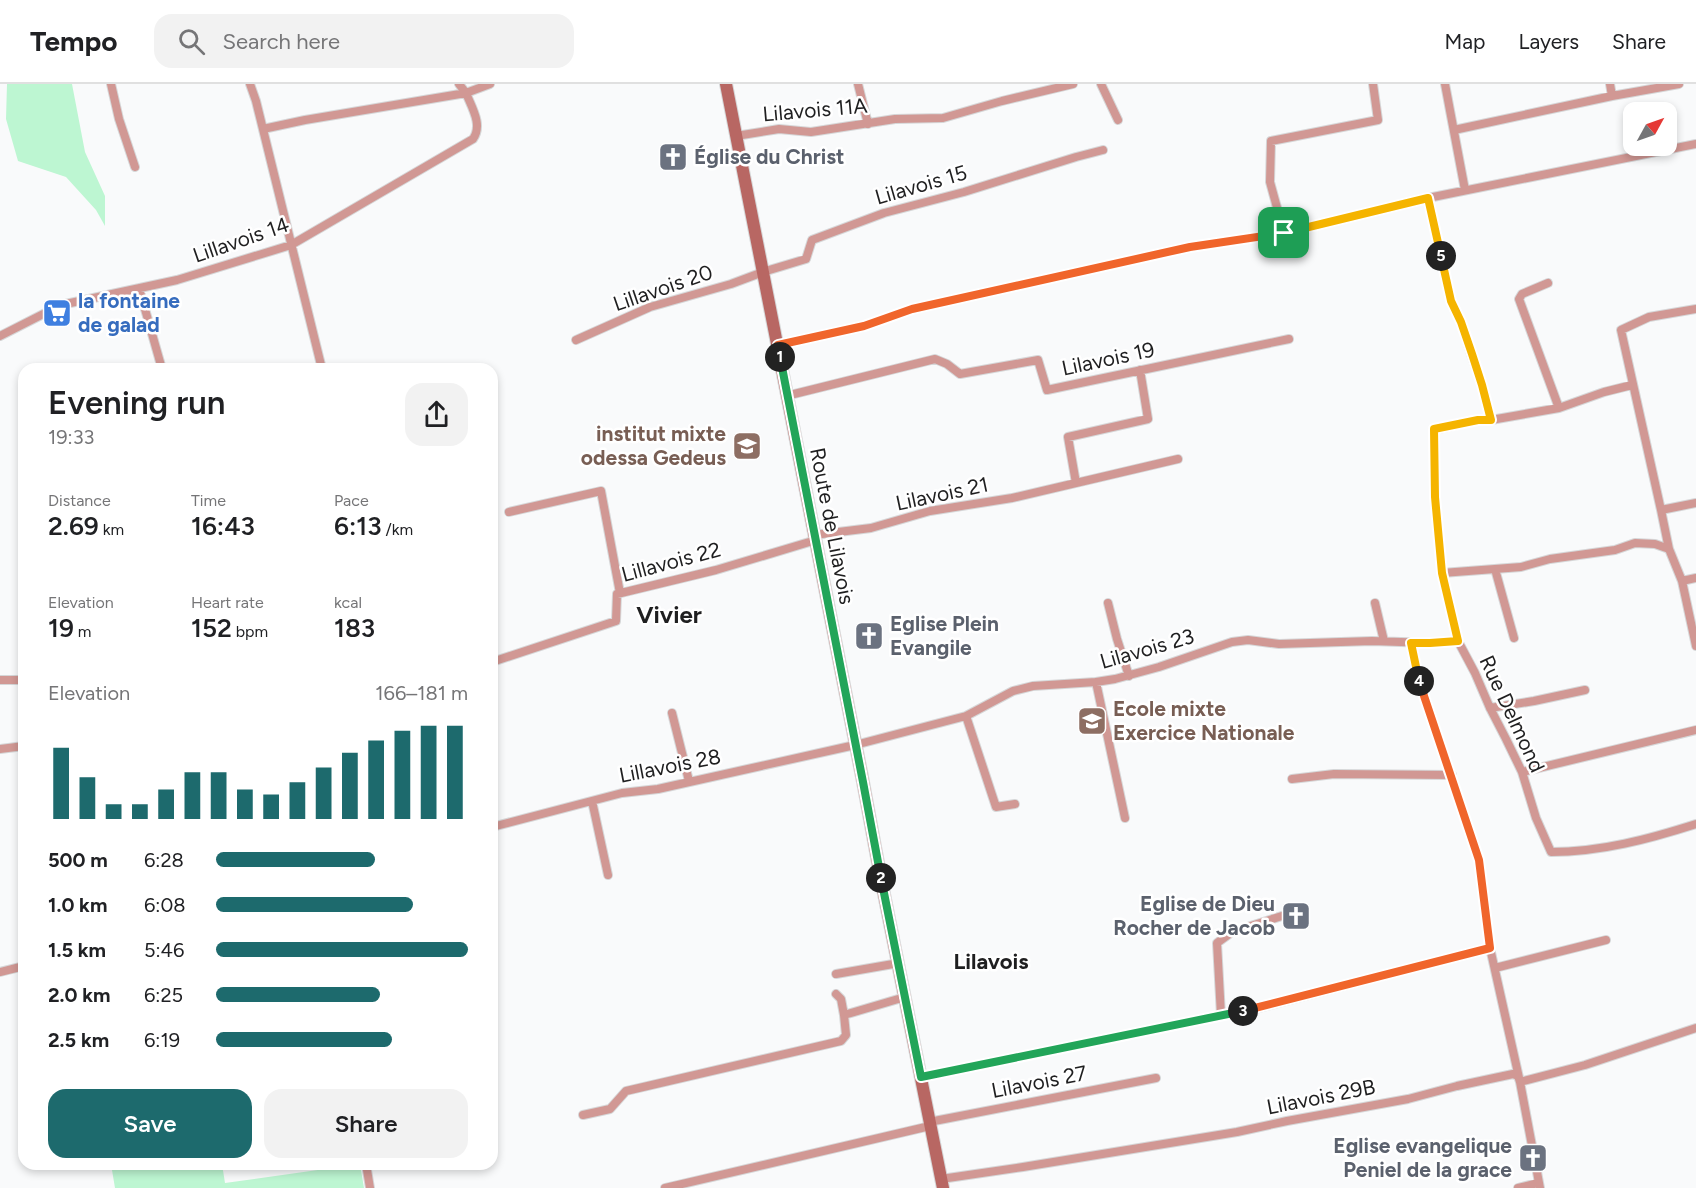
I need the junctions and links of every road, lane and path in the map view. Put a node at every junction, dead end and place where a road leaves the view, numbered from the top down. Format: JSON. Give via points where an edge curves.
{"nodes":[{"id":1,"x":111,"y":84,"type":"edge"},
{"id":2,"x":250,"y":84,"type":"edge"},
{"id":3,"x":459,"y":84,"type":"edge"},
{"id":4,"x":490,"y":84,"type":"edge"},
{"id":5,"x":726,"y":84,"type":"edge"},
{"id":6,"x":858,"y":84,"type":"edge"},
{"id":7,"x":1073,"y":84,"type":"edge"},
{"id":8,"x":1101,"y":84,"type":"edge"},
{"id":9,"x":1373,"y":84,"type":"edge"},
{"id":10,"x":1445,"y":84,"type":"edge"},
{"id":11,"x":1610,"y":84,"type":"edge"},
{"id":12,"x":1679,"y":84,"type":"edge"},
{"id":13,"x":466,"y":93,"type":"junction"},
{"id":14,"x":1612,"y":96,"type":"junction"},
{"id":15,"x":1118,"y":120,"type":"dead end"},
{"id":16,"x":868,"y":124,"type":"junction"},
{"id":17,"x":263,"y":129,"type":"junction"},
{"id":18,"x":1454,"y":130,"type":"junction"},
{"id":19,"x":736,"y":136,"type":"junction"},
{"id":20,"x":1696,"y":144,"type":"edge"},
{"id":21,"x":1103,"y":150,"type":"dead end"},
{"id":22,"x":135,"y":167,"type":"dead end"},
{"id":23,"x":1465,"y":190,"type":"junction"},
{"id":24,"x":1428,"y":198,"type":"junction"},
{"id":25,"x":1284,"y":233,"type":"junction"},
{"id":26,"x":291,"y":245,"type":"junction"},
{"id":27,"x":763,"y":272,"type":"junction"},
{"id":28,"x":1548,"y":283,"type":"dead end"},
{"id":29,"x":139,"y":288,"type":"junction"},
{"id":30,"x":1696,"y":309,"type":"edge"},
{"id":31,"x":0,"y":336,"type":"edge"},
{"id":32,"x":1289,"y":339,"type":"dead end"},
{"id":33,"x":576,"y":340,"type":"dead end"},
{"id":34,"x":778,"y":345,"type":"junction"},
{"id":35,"x":160,"y":363,"type":"edge"},
{"id":36,"x":320,"y":363,"type":"edge"},
{"id":37,"x":1140,"y":370,"type":"junction"},
{"id":38,"x":1632,"y":385,"type":"junction"},
{"id":39,"x":786,"y":396,"type":"junction"},
{"id":40,"x":1559,"y":408,"type":"junction"},
{"id":41,"x":1491,"y":420,"type":"junction"},
{"id":42,"x":1178,"y":459,"type":"dead end"},
{"id":43,"x":1076,"y":483,"type":"junction"},
{"id":44,"x":1696,"y":503,"type":"edge"},
{"id":45,"x":1662,"y":510,"type":"junction"},
{"id":46,"x":509,"y":512,"type":"dead end"},
{"id":47,"x":815,"y":537,"type":"junction"},
{"id":48,"x":1669,"y":549,"type":"junction"},
{"id":49,"x":1495,"y":569,"type":"junction"},
{"id":50,"x":1442,"y":573,"type":"junction"},
{"id":51,"x":1696,"y":578,"type":"edge"},
{"id":52,"x":1682,"y":581,"type":"junction"},
{"id":53,"x":620,"y":593,"type":"junction"},
{"id":54,"x":1108,"y":603,"type":"dead end"},
{"id":55,"x":1375,"y":603,"type":"dead end"},
{"id":56,"x":1514,"y":638,"type":"dead end"},
{"id":57,"x":1384,"y":641,"type":"junction"},
{"id":58,"x":1458,"y":641,"type":"junction"},
{"id":59,"x":1411,"y":643,"type":"junction"},
{"id":60,"x":1696,"y":646,"type":"edge"},
{"id":61,"x":498,"y":660,"type":"edge"},
{"id":62,"x":1129,"y":676,"type":"junction"},
{"id":63,"x":0,"y":680,"type":"edge"},
{"id":64,"x":18,"y":680,"type":"edge"},
{"id":65,"x":1096,"y":682,"type":"junction"},
{"id":66,"x":1585,"y":690,"type":"dead end"},
{"id":67,"x":1490,"y":708,"type":"junction"},
{"id":68,"x":672,"y":713,"type":"dead end"},
{"id":69,"x":966,"y":716,"type":"junction"},
{"id":70,"x":1696,"y":730,"type":"edge"},
{"id":71,"x":855,"y":745,"type":"junction"},
{"id":72,"x":18,"y":747,"type":"edge"},
{"id":73,"x":0,"y":749,"type":"edge"},
{"id":74,"x":1522,"y":772,"type":"junction"},
{"id":75,"x":1452,"y":776,"type":"junction"},
{"id":76,"x":1292,"y":779,"type":"dead end"},
{"id":77,"x":689,"y":781,"type":"junction"},
{"id":78,"x":592,"y":801,"type":"junction"},
{"id":79,"x":1015,"y":804,"type":"dead end"},
{"id":80,"x":1125,"y":818,"type":"dead end"},
{"id":81,"x":1696,"y":824,"type":"edge"},
{"id":82,"x":498,"y":825,"type":"edge"},
{"id":83,"x":608,"y":875,"type":"dead end"},
{"id":84,"x":1290,"y":912,"type":"dead end"},
{"id":85,"x":1606,"y":940,"type":"dead end"},
{"id":86,"x":1490,"y":948,"type":"junction"},
{"id":87,"x":899,"y":963,"type":"junction"},
{"id":88,"x":18,"y":968,"type":"edge"},
{"id":89,"x":1495,"y":968,"type":"junction"},
{"id":90,"x":0,"y":972,"type":"edge"},
{"id":91,"x":836,"y":974,"type":"dead end"},
{"id":92,"x":836,"y":994,"type":"dead end"},
{"id":93,"x":905,"y":997,"type":"junction"},
{"id":94,"x":844,"y":1015,"type":"junction"},
{"id":95,"x":1221,"y":1015,"type":"junction"},
{"id":96,"x":1696,"y":1028,"type":"edge"},
{"id":97,"x":921,"y":1077,"type":"junction"},
{"id":98,"x":1156,"y":1078,"type":"dead end"},
{"id":99,"x":1520,"y":1082,"type":"junction"},
{"id":100,"x":583,"y":1115,"type":"dead end"},
{"id":101,"x":930,"y":1124,"type":"junction"},
{"id":102,"x":367,"y":1170,"type":"edge"},
{"id":103,"x":942,"y":1183,"type":"edge"},
{"id":104,"x":1539,"y":1185,"type":"edge"},
{"id":105,"x":370,"y":1188,"type":"edge"},
{"id":106,"x":665,"y":1188,"type":"edge"},
{"id":107,"x":1518,"y":1188,"type":"edge"}],
"edges":[{"from":1,"to":22,"type":"street"},
{"from":2,"to":17,"type":"street"},
{"from":3,"to":13,"type":"street","name":"Lillavois 14"},
{"from":4,"to":13,"type":"street"},
{"from":5,"to":19,"type":"main road","name":"Route de Lilavois"},
{"from":6,"to":16,"type":"street"},
{"from":7,"to":16,"type":"street","name":"Lilavois 11A","via":[[943,118]]},
{"from":8,"to":15,"type":"street"},
{"from":9,"to":25,"type":"street","via":[[1378,120],[1271,141],[1270,182]]},
{"from":10,"to":18,"type":"street"},
{"from":11,"to":14,"type":"street"},
{"from":12,"to":14,"type":"street"},
{"from":13,"to":17,"type":"street"},
{"from":13,"to":26,"type":"street","name":"Lillavois 14","via":[[478,124],[473,139]]},
{"from":14,"to":18,"type":"street"},
{"from":16,"to":19,"type":"street","name":"Lilavois 11A","via":[[811,132],[779,129]]},
{"from":17,"to":26,"type":"street"},
{"from":18,"to":23,"type":"street"},
{"from":19,"to":27,"type":"main road","name":"Route de Lilavois"},
{"from":20,"to":23,"type":"street"},
{"from":21,"to":27,"type":"street","name":"Lilavois 15","via":[[884,213],[812,240],[806,259]]},
{"from":23,"to":24,"type":"street"},
{"from":24,"to":25,"type":"street"},
{"from":24,"to":41,"type":"street","via":[[1451,301],[1472,354]]},
{"from":25,"to":34,"type":"street","via":[[1190,247],[912,309],[864,326]]},
{"from":26,"to":29,"type":"street","name":"Lillavois 14"},
{"from":26,"to":36,"type":"street"},
{"from":27,"to":33,"type":"street","name":"Lillavois 20","via":[[650,307]]},
{"from":27,"to":34,"type":"main road","name":"Route de Lilavois"},
{"from":28,"to":40,"type":"street","via":[[1521,294],[1519,299]]},
{"from":29,"to":31,"type":"street","name":"Lillavois 14","via":[[62,305]]},
{"from":29,"to":35,"type":"street"},
{"from":30,"to":38,"type":"street","via":[[1649,317],[1621,330]]},
{"from":32,"to":37,"type":"street","name":"Lilavois 19"},
{"from":34,"to":39,"type":"main road","name":"Route de Lilavois"},
{"from":37,"to":39,"type":"street","name":"Lilavois 19","via":[[1047,390],[1038,360],[960,374],[935,358]]},
{"from":37,"to":43,"type":"street","via":[[1148,419],[1068,437]]},
{"from":38,"to":40,"type":"street","name":"Rue Delmond"},
{"from":38,"to":45,"type":"street"},
{"from":39,"to":47,"type":"main road","name":"Route de Lilavois"},
{"from":40,"to":41,"type":"street","name":"Rue Delmond"},
{"from":41,"to":50,"type":"street","name":"Rue Delmond","via":[[1434,429]]},
{"from":42,"to":43,"type":"street","name":"Lilavois 21"},
{"from":43,"to":47,"type":"street","name":"Lilavois 21"},
{"from":44,"to":45,"type":"street"},
{"from":45,"to":48,"type":"street"},
{"from":46,"to":53,"type":"street","via":[[601,491]]},
{"from":47,"to":53,"type":"street","name":"Lillavois 22","via":[[716,570]]},
{"from":47,"to":71,"type":"main road","name":"Route de Lilavois"},
{"from":48,"to":49,"type":"street","via":[[1635,543],[1615,550]]},
{"from":48,"to":52,"type":"street"},
{"from":49,"to":50,"type":"street"},
{"from":49,"to":56,"type":"street"},
{"from":50,"to":58,"type":"street","name":"Rue Delmond"},
{"from":51,"to":52,"type":"street"},
{"from":52,"to":60,"type":"street"},
{"from":53,"to":61,"type":"street","name":"Lillavois 22","via":[[616,621]]},
{"from":54,"to":62,"type":"street"},
{"from":55,"to":57,"type":"street"},
{"from":57,"to":59,"type":"street","name":"Lilavois 23"},
{"from":57,"to":62,"type":"street","name":"Lilavois 23","via":[[1232,642]]},
{"from":58,"to":59,"type":"street","name":"Lilavois 23"},
{"from":58,"to":67,"type":"street","name":"Rue Delmond"},
{"from":59,"to":75,"type":"street","via":[[1416,673]]},
{"from":62,"to":65,"type":"street","name":"Lilavois 23"},
{"from":63,"to":64,"type":"street"},
{"from":65,"to":69,"type":"street","name":"Lilavois 23","via":[[1013,691]]},
{"from":65,"to":80,"type":"street"},
{"from":66,"to":67,"type":"street"},
{"from":67,"to":74,"type":"street","name":"Rue Delmond"},
{"from":68,"to":77,"type":"street"},
{"from":69,"to":71,"type":"street","name":"Lilavois 23"},
{"from":69,"to":79,"type":"street","via":[[996,807]]},
{"from":70,"to":74,"type":"street"},
{"from":71,"to":77,"type":"street","name":"Lillavois 28"},
{"from":71,"to":87,"type":"main road","name":"Route de Lilavois"},
{"from":72,"to":73,"type":"street"},
{"from":74,"to":81,"type":"street","name":"Rue Delmond","via":[[1551,852],[1620,845]]},
{"from":75,"to":76,"type":"street","via":[[1334,774]]},
{"from":75,"to":86,"type":"street","via":[[1479,860]]},
{"from":77,"to":78,"type":"street","name":"Lillavois 28"},
{"from":78,"to":82,"type":"street","name":"Lillavois 28"},
{"from":78,"to":83,"type":"street"},
{"from":84,"to":95,"type":"street","via":[[1232,932],[1217,943]]},
{"from":85,"to":89,"type":"street"},
{"from":86,"to":89,"type":"street"},
{"from":86,"to":95,"type":"street"},
{"from":87,"to":91,"type":"street"},
{"from":87,"to":93,"type":"main road","name":"Route de Lilavois"},
{"from":88,"to":90,"type":"street"},
{"from":89,"to":99,"type":"street"},
{"from":92,"to":94,"type":"street"},
{"from":93,"to":94,"type":"street"},
{"from":93,"to":97,"type":"main road","name":"Route de Lilavois"},
{"from":94,"to":100,"type":"street","via":[[846,1035],[841,1041],[626,1091],[610,1109]]},
{"from":95,"to":97,"type":"street"},
{"from":96,"to":99,"type":"street","name":"Lilavois 29B"},
{"from":97,"to":101,"type":"main road","name":"Route de Lilavois"},
{"from":98,"to":101,"type":"street","name":"Lilavois 27"},
{"from":99,"to":103,"type":"street","name":"Lilavois 29B","via":[[1513,1074],[1237,1132]]},
{"from":99,"to":104,"type":"street"},
{"from":101,"to":103,"type":"main road","name":"Route de Lilavois"},
{"from":101,"to":106,"type":"street","name":"Lilavois 27"},
{"from":102,"to":105,"type":"street"},
{"from":104,"to":107,"type":"street"}]}
